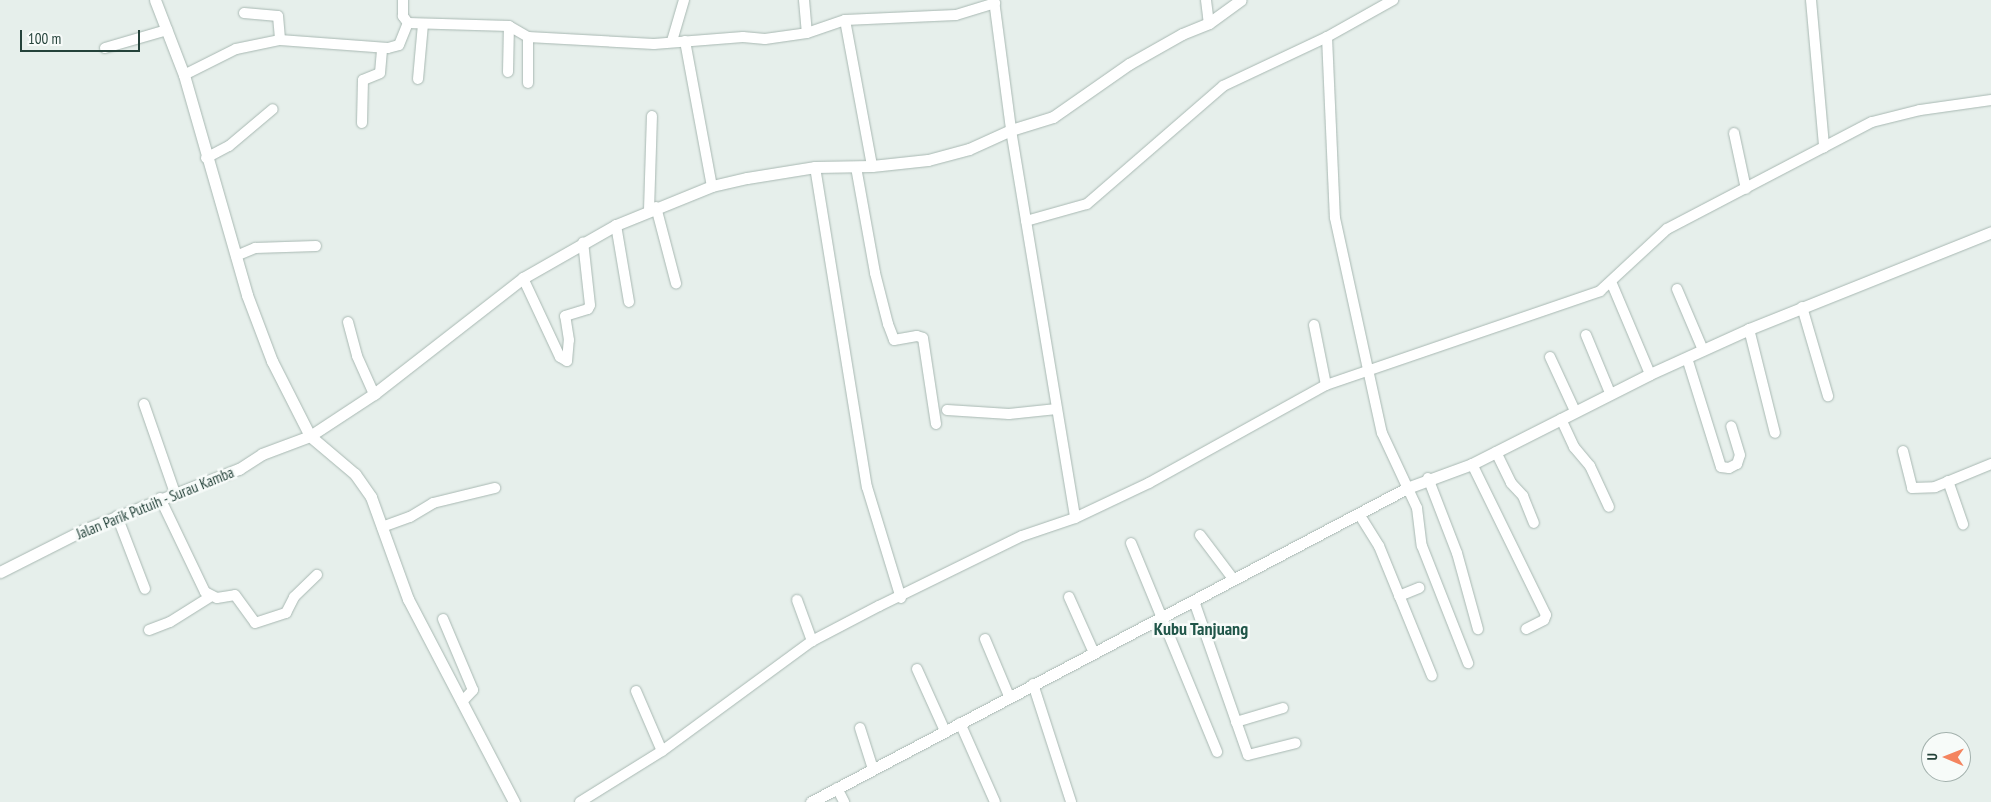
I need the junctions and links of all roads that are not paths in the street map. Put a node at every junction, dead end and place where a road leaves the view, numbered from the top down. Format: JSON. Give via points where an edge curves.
{"nodes":[{"id":1,"x":155,"y":0,"type":"edge"},
{"id":2,"x":403,"y":0,"type":"edge"},
{"id":3,"x":684,"y":0,"type":"edge"},
{"id":4,"x":804,"y":0,"type":"edge"},
{"id":5,"x":1206,"y":0,"type":"edge"},
{"id":6,"x":1241,"y":0,"type":"edge"},
{"id":7,"x":1393,"y":0,"type":"edge"},
{"id":8,"x":1811,"y":0,"type":"edge"},
{"id":9,"x":994,"y":1,"type":"edge"},
{"id":10,"x":244,"y":13,"type":"dead end"},
{"id":11,"x":845,"y":20,"type":"junction"},
{"id":12,"x":408,"y":23,"type":"junction"},
{"id":13,"x":1209,"y":23,"type":"junction"},
{"id":14,"x":423,"y":24,"type":"junction"},
{"id":15,"x":509,"y":26,"type":"junction"},
{"id":16,"x":166,"y":30,"type":"junction"},
{"id":17,"x":806,"y":33,"type":"junction"},
{"id":18,"x":528,"y":37,"type":"junction"},
{"id":19,"x":1327,"y":37,"type":"junction"},
{"id":20,"x":280,"y":40,"type":"junction"},
{"id":21,"x":672,"y":41,"type":"junction"},
{"id":22,"x":685,"y":41,"type":"junction"},
{"id":23,"x":105,"y":48,"type":"dead end"},
{"id":24,"x":382,"y":48,"type":"junction"},
{"id":25,"x":508,"y":72,"type":"dead end"},
{"id":26,"x":184,"y":75,"type":"junction"},
{"id":27,"x":418,"y":79,"type":"dead end"},
{"id":28,"x":528,"y":83,"type":"dead end"},
{"id":29,"x":1991,"y":100,"type":"edge"},
{"id":30,"x":273,"y":109,"type":"dead end"},
{"id":31,"x":652,"y":116,"type":"dead end"},
{"id":32,"x":362,"y":123,"type":"dead end"},
{"id":33,"x":1011,"y":130,"type":"junction"},
{"id":34,"x":1734,"y":133,"type":"dead end"},
{"id":35,"x":1824,"y":147,"type":"junction"},
{"id":36,"x":206,"y":158,"type":"junction"},
{"id":37,"x":872,"y":166,"type":"junction"},
{"id":38,"x":815,"y":167,"type":"junction"},
{"id":39,"x":856,"y":167,"type":"junction"},
{"id":40,"x":712,"y":186,"type":"junction"},
{"id":41,"x":1746,"y":189,"type":"junction"},
{"id":42,"x":653,"y":209,"type":"junction"},
{"id":43,"x":1026,"y":221,"type":"junction"},
{"id":44,"x":616,"y":225,"type":"junction"},
{"id":45,"x":1991,"y":232,"type":"edge"},
{"id":46,"x":583,"y":242,"type":"junction"},
{"id":47,"x":316,"y":246,"type":"dead end"},
{"id":48,"x":236,"y":256,"type":"junction"},
{"id":49,"x":524,"y":278,"type":"junction"},
{"id":50,"x":676,"y":283,"type":"dead end"},
{"id":51,"x":1612,"y":284,"type":"junction"},
{"id":52,"x":1677,"y":289,"type":"dead end"},
{"id":53,"x":629,"y":302,"type":"dead end"},
{"id":54,"x":1802,"y":307,"type":"junction"},
{"id":55,"x":348,"y":322,"type":"dead end"},
{"id":56,"x":1314,"y":325,"type":"dead end"},
{"id":57,"x":1749,"y":329,"type":"junction"},
{"id":58,"x":1586,"y":335,"type":"dead end"},
{"id":59,"x":1703,"y":350,"type":"junction"},
{"id":60,"x":1550,"y":356,"type":"dead end"},
{"id":61,"x":1687,"y":358,"type":"junction"},
{"id":62,"x":1369,"y":369,"type":"junction"},
{"id":63,"x":1650,"y":374,"type":"junction"},
{"id":64,"x":1326,"y":385,"type":"junction"},
{"id":65,"x":374,"y":394,"type":"junction"},
{"id":66,"x":1610,"y":394,"type":"junction"},
{"id":67,"x":1828,"y":396,"type":"dead end"},
{"id":68,"x":144,"y":404,"type":"dead end"},
{"id":69,"x":1057,"y":409,"type":"junction"},
{"id":70,"x":947,"y":410,"type":"dead end"},
{"id":71,"x":1575,"y":411,"type":"junction"},
{"id":72,"x":1561,"y":418,"type":"junction"},
{"id":73,"x":936,"y":424,"type":"dead end"},
{"id":74,"x":1731,"y":426,"type":"dead end"},
{"id":75,"x":1775,"y":433,"type":"dead end"},
{"id":76,"x":310,"y":436,"type":"junction"},
{"id":77,"x":1903,"y":451,"type":"dead end"},
{"id":78,"x":1496,"y":452,"type":"junction"},
{"id":79,"x":1472,"y":464,"type":"junction"},
{"id":80,"x":1991,"y":464,"type":"edge"},
{"id":81,"x":1428,"y":478,"type":"junction"},
{"id":82,"x":1948,"y":481,"type":"junction"},
{"id":83,"x":495,"y":488,"type":"dead end"},
{"id":84,"x":1407,"y":488,"type":"junction"},
{"id":85,"x":175,"y":493,"type":"junction"},
{"id":86,"x":160,"y":498,"type":"junction"},
{"id":87,"x":1609,"y":507,"type":"dead end"},
{"id":88,"x":1358,"y":514,"type":"junction"},
{"id":89,"x":117,"y":516,"type":"junction"},
{"id":90,"x":1075,"y":518,"type":"junction"},
{"id":91,"x":1534,"y":523,"type":"dead end"},
{"id":92,"x":1962,"y":524,"type":"dead end"},
{"id":93,"x":382,"y":527,"type":"junction"},
{"id":94,"x":1200,"y":535,"type":"dead end"},
{"id":95,"x":1131,"y":542,"type":"dead end"},
{"id":96,"x":0,"y":572,"type":"edge"},
{"id":97,"x":317,"y":575,"type":"dead end"},
{"id":98,"x":1234,"y":580,"type":"junction"},
{"id":99,"x":1419,"y":588,"type":"dead end"},
{"id":100,"x":145,"y":589,"type":"dead end"},
{"id":101,"x":1399,"y":596,"type":"junction"},
{"id":102,"x":210,"y":597,"type":"junction"},
{"id":103,"x":1069,"y":597,"type":"dead end"},
{"id":104,"x":901,"y":598,"type":"junction"},
{"id":105,"x":797,"y":600,"type":"dead end"},
{"id":106,"x":1194,"y":601,"type":"junction"},
{"id":107,"x":1162,"y":618,"type":"junction"},
{"id":108,"x":443,"y":619,"type":"dead end"},
{"id":109,"x":1478,"y":628,"type":"dead end"},
{"id":110,"x":149,"y":630,"type":"dead end"},
{"id":111,"x":1526,"y":630,"type":"dead end"},
{"id":112,"x":985,"y":639,"type":"dead end"},
{"id":113,"x":812,"y":641,"type":"junction"},
{"id":114,"x":1094,"y":653,"type":"junction"},
{"id":115,"x":1468,"y":663,"type":"dead end"},
{"id":116,"x":917,"y":669,"type":"dead end"},
{"id":117,"x":1432,"y":676,"type":"dead end"},
{"id":118,"x":1033,"y":684,"type":"junction"},
{"id":119,"x":636,"y":691,"type":"dead end"},
{"id":120,"x":1009,"y":696,"type":"junction"},
{"id":121,"x":462,"y":702,"type":"junction"},
{"id":122,"x":1283,"y":708,"type":"dead end"},
{"id":123,"x":1236,"y":722,"type":"junction"},
{"id":124,"x":960,"y":723,"type":"junction"},
{"id":125,"x":860,"y":728,"type":"dead end"},
{"id":126,"x":945,"y":731,"type":"junction"},
{"id":127,"x":1296,"y":743,"type":"dead end"},
{"id":128,"x":662,"y":751,"type":"junction"},
{"id":129,"x":1217,"y":752,"type":"dead end"},
{"id":130,"x":873,"y":769,"type":"junction"},
{"id":131,"x":837,"y":788,"type":"junction"},
{"id":132,"x":514,"y":802,"type":"edge"},
{"id":133,"x":580,"y":802,"type":"edge"},
{"id":134,"x":811,"y":802,"type":"edge"},
{"id":135,"x":844,"y":802,"type":"edge"},
{"id":136,"x":995,"y":802,"type":"edge"},
{"id":137,"x":1072,"y":802,"type":"edge"}],
"edges":[{"from":1,"to":16,"type":"street"},
{"from":2,"to":12,"type":"street","via":[[403,16]]},
{"from":3,"to":21,"type":"street"},
{"from":4,"to":17,"type":"street"},
{"from":5,"to":13,"type":"street"},
{"from":6,"to":13,"type":"street","name":"Jalan Parik Putuih - Surau Kamba"},
{"from":7,"to":19,"type":"street"},
{"from":8,"to":35,"type":"street"},
{"from":9,"to":11,"type":"street","via":[[938,18]]},
{"from":9,"to":33,"type":"street"},
{"from":10,"to":20,"type":"street","via":[[278,16]]},
{"from":11,"to":17,"type":"street"},
{"from":11,"to":37,"type":"street"},
{"from":12,"to":14,"type":"street"},
{"from":12,"to":24,"type":"street","via":[[399,45]]},
{"from":13,"to":33,"type":"street","name":"Jalan Parik Putuih - Surau Kamba","via":[[1182,34],[1130,64],[1053,117]]},
{"from":14,"to":15,"type":"street"},
{"from":14,"to":27,"type":"street"},
{"from":15,"to":18,"type":"street"},
{"from":15,"to":25,"type":"street"},
{"from":16,"to":23,"type":"street"},
{"from":16,"to":26,"type":"street"},
{"from":17,"to":22,"type":"street","via":[[765,39]]},
{"from":18,"to":21,"type":"street","via":[[654,44]]},
{"from":18,"to":28,"type":"street"},
{"from":19,"to":43,"type":"street","via":[[1223,86],[1087,204]]},
{"from":19,"to":62,"type":"street","via":[[1335,218]]},
{"from":20,"to":24,"type":"street"},
{"from":20,"to":26,"type":"street","via":[[236,49]]},
{"from":21,"to":22,"type":"street"},
{"from":22,"to":40,"type":"street"},
{"from":24,"to":32,"type":"street","via":[[380,73],[363,80]]},
{"from":26,"to":36,"type":"street"},
{"from":29,"to":35,"type":"street","via":[[1888,117]]},
{"from":30,"to":36,"type":"street","via":[[229,146]]},
{"from":31,"to":42,"type":"street"},
{"from":33,"to":37,"type":"street","name":"Jalan Parik Putuih - Surau Kamba","via":[[970,149],[928,160]]},
{"from":33,"to":43,"type":"street"},
{"from":34,"to":41,"type":"street"},
{"from":35,"to":41,"type":"street"},
{"from":36,"to":48,"type":"street"},
{"from":37,"to":39,"type":"street","name":"Jalan Parik Putuih - Surau Kamba"},
{"from":38,"to":39,"type":"street","name":"Jalan Parik Putuih - Surau Kamba"},
{"from":38,"to":40,"type":"street","name":"Jalan Parik Putuih - Surau Kamba"},
{"from":38,"to":104,"type":"street","via":[[867,487]]},
{"from":39,"to":73,"type":"street","via":[[875,273],[888,324],[894,340],[923,338]]},
{"from":40,"to":42,"type":"street","name":"Jalan Parik Putuih - Surau Kamba"},
{"from":41,"to":51,"type":"street","via":[[1667,229],[1625,266]]},
{"from":42,"to":44,"type":"street","name":"Jalan Parik Putuih - Surau Kamba"},
{"from":42,"to":50,"type":"street"},
{"from":43,"to":69,"type":"street"},
{"from":44,"to":46,"type":"street","name":"Jalan Parik Putuih - Surau Kamba"},
{"from":44,"to":53,"type":"street"},
{"from":45,"to":54,"type":"street"},
{"from":46,"to":49,"type":"street","name":"Jalan Parik Putuih - Surau Kamba"},
{"from":46,"to":49,"type":"street","via":[[590,305],[588,309],[566,316],[569,336],[567,361],[560,357]]},
{"from":47,"to":48,"type":"street","via":[[256,248]]},
{"from":48,"to":76,"type":"street","via":[[258,328]]},
{"from":49,"to":65,"type":"street","name":"Jalan Parik Putuih - Surau Kamba"},
{"from":51,"to":62,"type":"street","via":[[1600,291]]},
{"from":51,"to":63,"type":"street"},
{"from":52,"to":59,"type":"street"},
{"from":54,"to":57,"type":"street"},
{"from":54,"to":67,"type":"street"},
{"from":55,"to":65,"type":"street","via":[[357,356]]},
{"from":56,"to":64,"type":"street"},
{"from":57,"to":59,"type":"street"},
{"from":57,"to":75,"type":"street"},
{"from":58,"to":66,"type":"street"},
{"from":59,"to":61,"type":"street"},
{"from":60,"to":71,"type":"street"},
{"from":61,"to":63,"type":"street"},
{"from":61,"to":74,"type":"street","via":[[1721,467],[1737,464],[1740,455]]},
{"from":62,"to":64,"type":"street"},
{"from":62,"to":84,"type":"street","via":[[1382,433]]},
{"from":63,"to":66,"type":"street"},
{"from":64,"to":90,"type":"street","via":[[1149,483]]},
{"from":65,"to":76,"type":"street","name":"Jalan Parik Putuih - Surau Kamba"},
{"from":66,"to":71,"type":"street"},
{"from":68,"to":85,"type":"street"},
{"from":69,"to":70,"type":"street","via":[[1009,414]]},
{"from":69,"to":90,"type":"street"},
{"from":71,"to":72,"type":"street"},
{"from":72,"to":78,"type":"street"},
{"from":72,"to":87,"type":"street","via":[[1574,447],[1590,466]]},
{"from":76,"to":85,"type":"street","name":"Jalan Parik Putuih - Surau Kamba","via":[[262,454],[239,469]]},
{"from":76,"to":93,"type":"street","via":[[364,485]]},
{"from":77,"to":82,"type":"street","via":[[1912,488],[1924,490]]},
{"from":78,"to":79,"type":"street"},
{"from":78,"to":91,"type":"street","via":[[1511,483],[1523,496]]},
{"from":79,"to":81,"type":"street"},
{"from":79,"to":111,"type":"street","via":[[1546,615],[1544,620]]},
{"from":80,"to":82,"type":"street"},
{"from":81,"to":84,"type":"street"},
{"from":81,"to":109,"type":"street","via":[[1457,553]]},
{"from":82,"to":92,"type":"street"},
{"from":83,"to":93,"type":"street","via":[[433,503],[410,517]]},
{"from":84,"to":88,"type":"street"},
{"from":84,"to":115,"type":"street","via":[[1417,508],[1422,546]]},
{"from":85,"to":86,"type":"street","name":"Jalan Parik Putuih - Surau Kamba"},
{"from":86,"to":89,"type":"street","name":"Jalan Parik Putuih - Surau Kamba"},
{"from":86,"to":102,"type":"street"},
{"from":88,"to":98,"type":"street"},
{"from":88,"to":101,"type":"street","via":[[1378,546]]},
{"from":89,"to":96,"type":"street","name":"Jalan Parik Putuih - Surau Kamba"},
{"from":89,"to":100,"type":"street"},
{"from":90,"to":104,"type":"street","via":[[1022,536]]},
{"from":93,"to":121,"type":"street","via":[[408,598]]},
{"from":94,"to":98,"type":"street"},
{"from":95,"to":107,"type":"street"},
{"from":97,"to":102,"type":"street","via":[[294,597],[286,613],[255,623],[235,596]]},
{"from":98,"to":106,"type":"street"},
{"from":99,"to":101,"type":"street"},
{"from":101,"to":117,"type":"street"},
{"from":102,"to":110,"type":"street","via":[[170,622]]},
{"from":103,"to":114,"type":"street"},
{"from":104,"to":113,"type":"street"},
{"from":105,"to":113,"type":"street"},
{"from":106,"to":107,"type":"street"},
{"from":106,"to":123,"type":"street"},
{"from":107,"to":114,"type":"street"},
{"from":107,"to":129,"type":"street"},
{"from":108,"to":121,"type":"street","via":[[473,690]]},
{"from":112,"to":120,"type":"street"},
{"from":113,"to":128,"type":"street"},
{"from":114,"to":118,"type":"street"},
{"from":116,"to":126,"type":"street"},
{"from":118,"to":120,"type":"street"},
{"from":118,"to":137,"type":"street"},
{"from":119,"to":128,"type":"street"},
{"from":120,"to":124,"type":"street"},
{"from":121,"to":132,"type":"street"},
{"from":122,"to":123,"type":"street"},
{"from":123,"to":127,"type":"street","via":[[1248,755]]},
{"from":124,"to":126,"type":"street"},
{"from":124,"to":136,"type":"street"},
{"from":125,"to":130,"type":"street"},
{"from":126,"to":130,"type":"street"},
{"from":128,"to":133,"type":"street"},
{"from":130,"to":131,"type":"street"},
{"from":131,"to":134,"type":"street"},
{"from":131,"to":135,"type":"street"}]}
